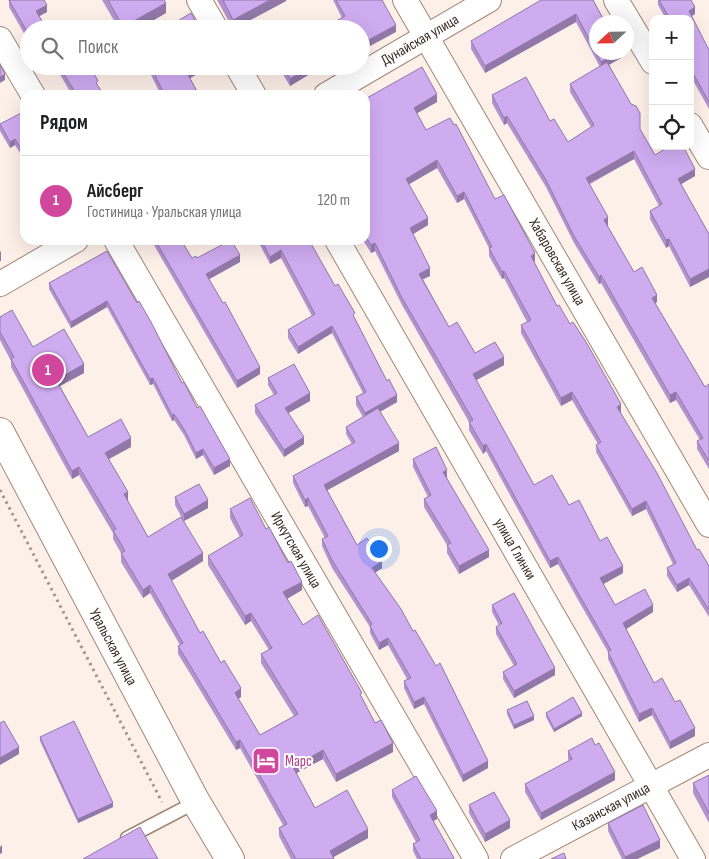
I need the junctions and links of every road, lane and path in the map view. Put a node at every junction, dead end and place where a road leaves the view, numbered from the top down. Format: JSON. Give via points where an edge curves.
{"nodes":[{"id":1,"x":199,"y":0,"type":"edge"},
{"id":2,"x":405,"y":0,"type":"edge"},
{"id":3,"x":489,"y":0,"type":"edge"},
{"id":4,"x":616,"y":0,"type":"edge"},
{"id":5,"x":211,"y":20,"type":"edge"},
{"id":6,"x":426,"y":36,"type":"junction"},
{"id":7,"x":0,"y":38,"type":"edge"},
{"id":8,"x":652,"y":60,"type":"edge"},
{"id":9,"x":370,"y":69,"type":"edge"},
{"id":10,"x":20,"y":73,"type":"edge"},
{"id":11,"x":21,"y":75,"type":"edge"},
{"id":12,"x":242,"y":75,"type":"edge"},
{"id":13,"x":360,"y":75,"type":"edge"},
{"id":14,"x":30,"y":90,"type":"edge"},
{"id":15,"x":251,"y":90,"type":"edge"},
{"id":16,"x":334,"y":90,"type":"edge"},
{"id":17,"x":694,"y":132,"type":"edge"},
{"id":18,"x":709,"y":157,"type":"edge"},
{"id":19,"x":67,"y":245,"type":"edge"},
{"id":20,"x":119,"y":245,"type":"edge"},
{"id":21,"x":340,"y":245,"type":"edge"},
{"id":22,"x":0,"y":284,"type":"edge"},
{"id":23,"x":0,"y":432,"type":"edge"},
{"id":24,"x":0,"y":490,"type":"edge"},
{"id":25,"x":709,"y":525,"type":"edge"},
{"id":26,"x":709,"y":755,"type":"edge"},
{"id":27,"x":651,"y":786,"type":"junction"},
{"id":28,"x":196,"y":802,"type":"junction"},
{"id":29,"x":169,"y":816,"type":"junction"},
{"id":30,"x":118,"y":842,"type":"edge"},
{"id":31,"x":230,"y":859,"type":"edge"},
{"id":32,"x":476,"y":859,"type":"edge"},
{"id":33,"x":514,"y":859,"type":"edge"},
{"id":34,"x":693,"y":859,"type":"edge"}],
"edges":[{"from":1,"to":5,"type":"street"},
{"from":2,"to":6,"type":"street","name":"Хабаровская улица"},
{"from":3,"to":6,"type":"street","name":"Дунайская улица"},
{"from":4,"to":8,"type":"street"},
{"from":6,"to":9,"type":"street","name":"Дунайская улица"},
{"from":6,"to":25,"type":"street","name":"Хабаровская улица"},
{"from":7,"to":10,"type":"street"},
{"from":11,"to":14,"type":"street"},
{"from":12,"to":15,"type":"street"},
{"from":13,"to":16,"type":"street","name":"Дунайская улица"},
{"from":17,"to":18,"type":"street"},
{"from":19,"to":22,"type":"street"},
{"from":20,"to":32,"type":"street","name":"Иркутская улица"},
{"from":21,"to":27,"type":"street","name":"улица Глинки"},
{"from":23,"to":28,"type":"main road","name":"Уральская улица"},
{"from":24,"to":29,"type":"path"},
{"from":26,"to":27,"type":"street","name":"Казанская улица"},
{"from":27,"to":33,"type":"street","name":"Казанская улица"},
{"from":27,"to":34,"type":"street","name":"улица Глинки"},
{"from":28,"to":29,"type":"lane"},
{"from":28,"to":31,"type":"main road","name":"Уральская улица"},
{"from":29,"to":30,"type":"lane"}]}
